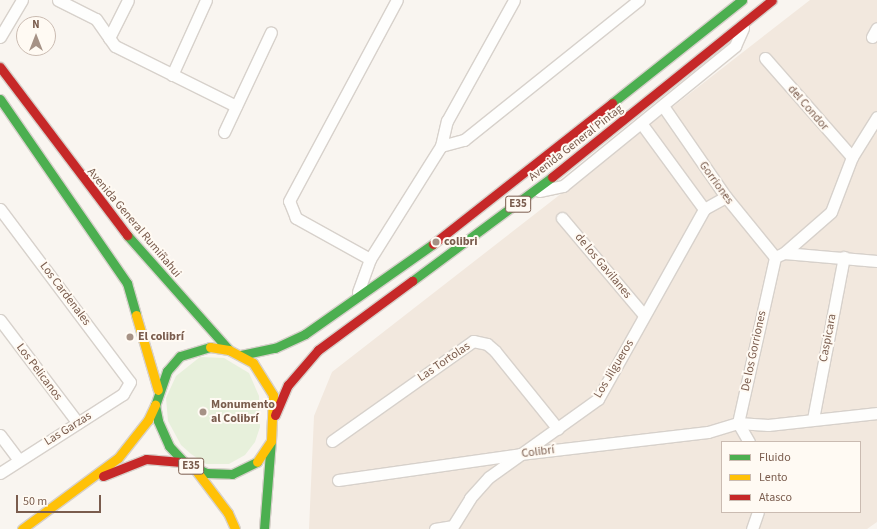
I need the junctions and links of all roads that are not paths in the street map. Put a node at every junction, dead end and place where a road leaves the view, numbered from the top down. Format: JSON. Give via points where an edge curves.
{"nodes":[{"id":1,"x":22,"y":0,"type":"edge"},
{"id":2,"x":58,"y":0,"type":"edge"},
{"id":3,"x":128,"y":0,"type":"edge"},
{"id":4,"x":206,"y":0,"type":"edge"},
{"id":5,"x":397,"y":0,"type":"edge"},
{"id":6,"x":514,"y":0,"type":"edge"},
{"id":7,"x":638,"y":0,"type":"edge"},
{"id":8,"x":742,"y":0,"type":"edge"},
{"id":9,"x":772,"y":0,"type":"edge"},
{"id":10,"x":746,"y":20,"type":"junction"},
{"id":11,"x":271,"y":32,"type":"dead end"},
{"id":12,"x":0,"y":37,"type":"edge"},
{"id":13,"x":109,"y":38,"type":"junction"},
{"id":14,"x":765,"y":58,"type":"dead end"},
{"id":15,"x":0,"y":67,"type":"edge"},
{"id":16,"x":172,"y":75,"type":"junction"},
{"id":17,"x":0,"y":99,"type":"edge"},
{"id":18,"x":236,"y":106,"type":"junction"},
{"id":19,"x":662,"y":106,"type":"junction"},
{"id":20,"x":877,"y":117,"type":"edge"},
{"id":21,"x":641,"y":123,"type":"junction"},
{"id":22,"x":224,"y":132,"type":"dead end"},
{"id":23,"x":441,"y":146,"type":"junction"},
{"id":24,"x":852,"y":157,"type":"junction"},
{"id":25,"x":534,"y":191,"type":"junction"},
{"id":26,"x":726,"y":197,"type":"junction"},
{"id":27,"x":0,"y":209,"type":"edge"},
{"id":28,"x":704,"y":209,"type":"junction"},
{"id":29,"x":562,"y":218,"type":"dead end"},
{"id":30,"x":779,"y":255,"type":"junction"},
{"id":31,"x":844,"y":257,"type":"junction"},
{"id":32,"x":875,"y":257,"type":"edge"},
{"id":33,"x":370,"y":259,"type":"junction"},
{"id":34,"x":349,"y":303,"type":"junction"},
{"id":35,"x":643,"y":314,"type":"junction"},
{"id":36,"x":0,"y":320,"type":"edge"},
{"id":37,"x":229,"y":350,"type":"junction"},
{"id":38,"x":241,"y":355,"type":"junction"},
{"id":39,"x":129,"y":380,"type":"joint"},
{"id":40,"x":158,"y":390,"type":"junction"},
{"id":41,"x":155,"y":405,"type":"junction"},
{"id":42,"x":877,"y":413,"type":"edge"},
{"id":43,"x":275,"y":415,"type":"junction"},
{"id":44,"x":813,"y":420,"type":"junction"},
{"id":45,"x":78,"y":423,"type":"junction"},
{"id":46,"x":738,"y":423,"type":"junction"},
{"id":47,"x":558,"y":429,"type":"junction"},
{"id":48,"x":0,"y":434,"type":"edge"},
{"id":49,"x":271,"y":441,"type":"junction"},
{"id":50,"x":332,"y":441,"type":"dead end"},
{"id":51,"x":748,"y":441,"type":"edge"},
{"id":52,"x":520,"y":454,"type":"junction"},
{"id":53,"x":19,"y":460,"type":"junction"},
{"id":54,"x":184,"y":462,"type":"junction"},
{"id":55,"x":194,"y":468,"type":"junction"},
{"id":56,"x":0,"y":473,"type":"edge"},
{"id":57,"x":92,"y":480,"type":"junction"},
{"id":58,"x":338,"y":480,"type":"dead end"},
{"id":59,"x":758,"y":513,"type":"edge"},
{"id":60,"x":452,"y":528,"type":"edge"},
{"id":61,"x":22,"y":529,"type":"edge"},
{"id":62,"x":235,"y":529,"type":"edge"},
{"id":63,"x":264,"y":529,"type":"edge"},
{"id":64,"x":435,"y":529,"type":"edge"},
{"id":65,"x":752,"y":529,"type":"edge"}],
"edges":[{"from":1,"to":12,"type":"street"},
{"from":2,"to":13,"type":"street","via":[[96,19]]},
{"from":3,"to":13,"type":"street"},
{"from":4,"to":16,"type":"street"},
{"from":5,"to":33,"type":"street","via":[[289,201],[296,218]]},
{"from":6,"to":23,"type":"street","via":[[447,122]]},
{"from":7,"to":23,"type":"street","via":[[464,140]]},
{"from":8,"to":34,"type":"main road","name":"Avenida General Pintag","number":"E35","via":[[436,242]]},
{"from":9,"to":10,"type":"main road","name":"Avenida General Pintag","number":"E35"},
{"from":10,"to":19,"type":"street","via":[[735,46]]},
{"from":10,"to":25,"type":"main road","name":"Avenida General Pintag","number":"E35"},
{"from":11,"to":18,"type":"street"},
{"from":13,"to":16,"type":"street","via":[[115,46]]},
{"from":14,"to":24,"type":"street","name":"del Condor"},
{"from":15,"to":37,"type":"main road","name":"Avenida General Rumiñahui","via":[[110,216]]},
{"from":16,"to":18,"type":"street"},
{"from":17,"to":40,"type":"main road","via":[[127,283]]},
{"from":18,"to":22,"type":"street"},
{"from":19,"to":21,"type":"street"},
{"from":19,"to":26,"type":"street","name":"Gorriones"},
{"from":20,"to":24,"type":"street"},
{"from":21,"to":25,"type":"street","via":[[563,186]]},
{"from":21,"to":28,"type":"street"},
{"from":23,"to":33,"type":"street"},
{"from":24,"to":30,"type":"street","via":[[831,212]]},
{"from":25,"to":43,"type":"main road","name":"Avenida General Pintag","number":"E35","via":[[318,350],[288,385]]},
{"from":26,"to":28,"type":"street"},
{"from":26,"to":30,"type":"street","name":"Gorriones"},
{"from":27,"to":39,"type":"street","name":"Los Cardenales"},
{"from":28,"to":35,"type":"street","name":"Los Jilgueros"},
{"from":29,"to":35,"type":"street","name":"de los Gavilanes"},
{"from":30,"to":31,"type":"street"},
{"from":30,"to":46,"type":"street","name":"De los Gorriones"},
{"from":31,"to":32,"type":"street"},
{"from":31,"to":44,"type":"street","name":"Caspicara"},
{"from":33,"to":34,"type":"street","via":[[363,282]]},
{"from":34,"to":38,"type":"main road","name":"Avenida General Pintag","number":"E35","via":[[290,342]]},
{"from":35,"to":47,"type":"street","name":"Los Jilgueros","via":[[598,399]]},
{"from":36,"to":45,"type":"street","name":"Los Pelicanos"},
{"from":37,"to":38,"type":"main road","number":"E35"},
{"from":37,"to":40,"type":"main road","number":"E35","via":[[210,347],[180,356]]},
{"from":38,"to":43,"type":"main road","number":"E35","via":[[265,378],[273,396]]},
{"from":39,"to":45,"type":"street","name":"Las Garzas","via":[[125,392]]},
{"from":40,"to":41,"type":"main road","number":"E35"},
{"from":41,"to":54,"type":"main road","number":"E35","via":[[164,437]]},
{"from":41,"to":57,"type":"main road","via":[[130,444]]},
{"from":42,"to":44,"type":"street"},
{"from":43,"to":49,"type":"main road","number":"E35"},
{"from":44,"to":46,"type":"street","via":[[768,425]]},
{"from":45,"to":53,"type":"street","name":"Las Garzas"},
{"from":46,"to":51,"type":"street"},
{"from":46,"to":52,"type":"street","name":"Colibrí","via":[[708,432]]},
{"from":47,"to":50,"type":"street","name":"Las Tortolas","via":[[495,351],[487,344],[473,342]]},
{"from":47,"to":52,"type":"street","name":"Los Jilgueros"},
{"from":48,"to":53,"type":"street"},
{"from":49,"to":55,"type":"main road","number":"E35","via":[[258,462],[247,470],[219,474]]},
{"from":49,"to":63,"type":"main road","number":"E35"},
{"from":52,"to":58,"type":"street","name":"Colibrí"},
{"from":52,"to":60,"type":"street","name":"Los Jilgueros","via":[[489,477]]},
{"from":53,"to":56,"type":"street","name":"Las Garzas"},
{"from":54,"to":55,"type":"main road","number":"E35"},
{"from":54,"to":57,"type":"main road","via":[[146,459]]},
{"from":55,"to":62,"type":"main road","number":"E35","via":[[228,513]]},
{"from":57,"to":61,"type":"main road"},
{"from":59,"to":65,"type":"street"},
{"from":60,"to":64,"type":"street"}]}
